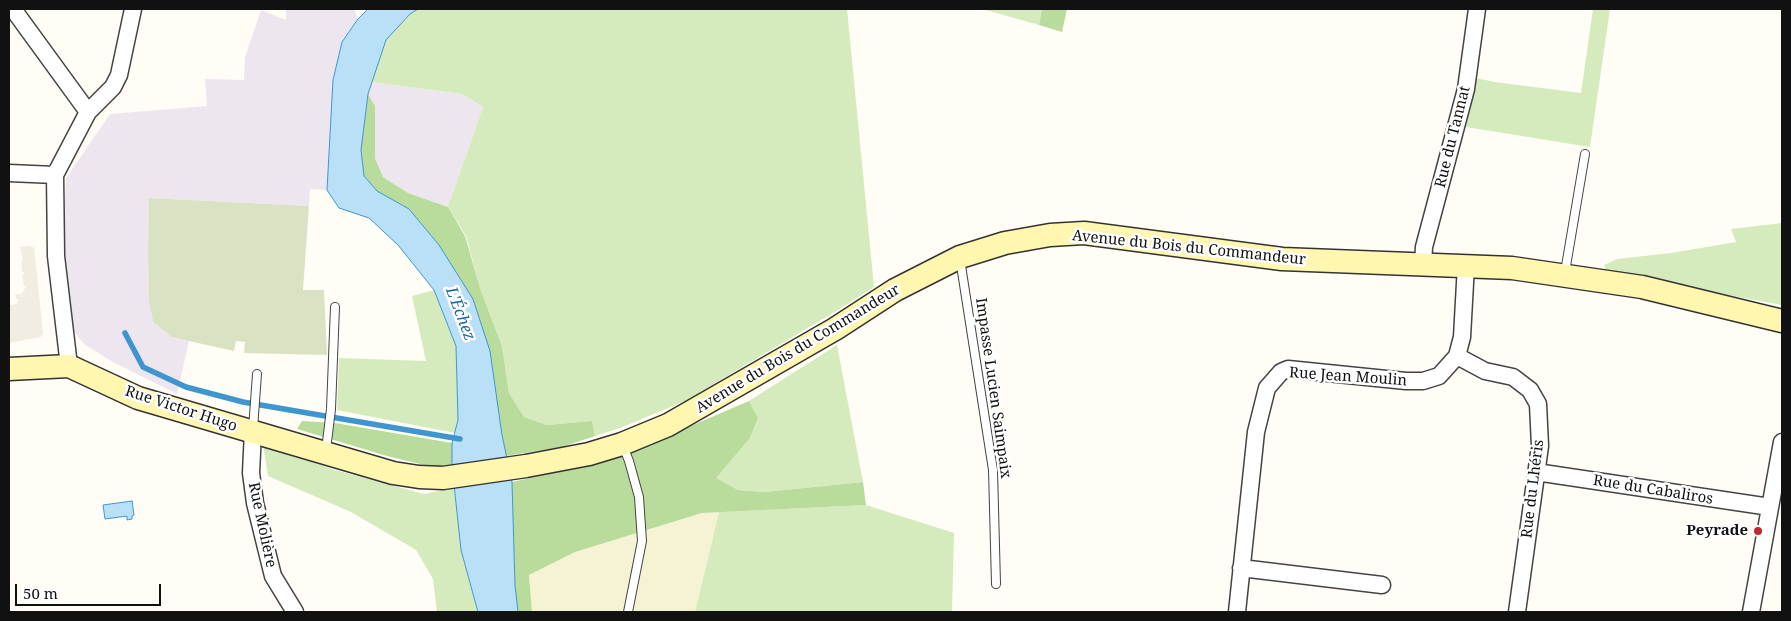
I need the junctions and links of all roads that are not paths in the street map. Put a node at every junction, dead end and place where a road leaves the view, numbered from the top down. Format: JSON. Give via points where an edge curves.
{"nodes":[{"id":1,"x":13,"y":9,"type":"edge"},
{"id":2,"x":133,"y":9,"type":"edge"},
{"id":3,"x":1477,"y":9,"type":"edge"},
{"id":4,"x":88,"y":112,"type":"junction"},
{"id":5,"x":1585,"y":154,"type":"dead end"},
{"id":6,"x":9,"y":173,"type":"edge"},
{"id":7,"x":55,"y":175,"type":"junction"},
{"id":8,"x":960,"y":257,"type":"junction"},
{"id":9,"x":1424,"y":264,"type":"junction"},
{"id":10,"x":1466,"y":265,"type":"junction"},
{"id":11,"x":1565,"y":274,"type":"junction"},
{"id":12,"x":334,"y":307,"type":"dead end"},
{"id":13,"x":1782,"y":321,"type":"edge"},
{"id":14,"x":1456,"y":356,"type":"junction"},
{"id":15,"x":68,"y":366,"type":"junction"},
{"id":16,"x":9,"y":368,"type":"edge"},
{"id":17,"x":257,"y":374,"type":"dead end"},
{"id":18,"x":254,"y":422,"type":"junction"},
{"id":19,"x":1782,"y":442,"type":"edge"},
{"id":20,"x":622,"y":444,"type":"junction"},
{"id":21,"x":326,"y":453,"type":"junction"},
{"id":22,"x":1536,"y":472,"type":"junction"},
{"id":23,"x":442,"y":478,"type":"joint"},
{"id":24,"x":1770,"y":507,"type":"junction"},
{"id":25,"x":1241,"y":568,"type":"junction"},
{"id":26,"x":996,"y":584,"type":"dead end"},
{"id":27,"x":1382,"y":585,"type":"dead end"},
{"id":28,"x":295,"y":612,"type":"edge"},
{"id":29,"x":628,"y":612,"type":"edge"},
{"id":30,"x":1236,"y":612,"type":"edge"},
{"id":31,"x":1517,"y":612,"type":"edge"},
{"id":32,"x":1751,"y":612,"type":"edge"}],
"edges":[{"from":1,"to":4,"type":"street"},
{"from":2,"to":4,"type":"street","via":[[119,75],[113,87]]},
{"from":3,"to":9,"type":"street","name":"Rue du Tannat","via":[[1466,89],[1424,248]]},
{"from":4,"to":7,"type":"street"},
{"from":5,"to":11,"type":"lane"},
{"from":6,"to":7,"type":"street"},
{"from":7,"to":15,"type":"street","via":[[56,256]]},
{"from":8,"to":9,"type":"main road","name":"Avenue du Bois du Commandeur","via":[[1005,243],[1084,233],[1282,259]]},
{"from":8,"to":20,"type":"main road","name":"Avenue du Bois du Commandeur","via":[[895,290],[835,329],[676,421]]},
{"from":8,"to":26,"type":"lane","name":"Impasse Lucien Saimpaix","via":[[993,470]]},
{"from":9,"to":10,"type":"main road","name":"Avenue du Bois du Commandeur"},
{"from":10,"to":11,"type":"main road","name":"Avenue du Bois du Commandeur"},
{"from":10,"to":14,"type":"street","name":"Rue Jean Moulin","via":[[1462,337]]},
{"from":11,"to":13,"type":"main road","name":"Avenue du Bois du Commandeur","via":[[1642,287]]},
{"from":12,"to":21,"type":"lane","via":[[330,427]]},
{"from":14,"to":22,"type":"street","name":"Rue du Lhéris","via":[[1485,371],[1513,377],[1530,390],[1538,404],[1540,446]]},
{"from":14,"to":25,"type":"street","name":"Rue Jean Moulin","via":[[1439,376],[1423,382],[1288,369],[1281,372],[1267,388],[1256,432]]},
{"from":15,"to":16,"type":"main road","name":"Rue Victor Hugo"},
{"from":15,"to":18,"type":"main road","name":"Rue Victor Hugo","via":[[138,398]]},
{"from":17,"to":18,"type":"lane"},
{"from":18,"to":21,"type":"main road","name":"Rue Victor Hugo"},
{"from":18,"to":28,"type":"street","name":"Rue Molière","via":[[251,473],[255,503],[273,576]]},
{"from":19,"to":24,"type":"street"},
{"from":20,"to":23,"type":"main road","name":"Avenue du Bois du Commandeur","via":[[526,466]]},
{"from":20,"to":29,"type":"lane","via":[[639,497],[642,541]]},
{"from":21,"to":23,"type":"main road","name":"Rue Victor Hugo","via":[[393,473]]},
{"from":22,"to":24,"type":"street","name":"Rue du Cabaliros"},
{"from":22,"to":31,"type":"street","name":"Rue du Lhéris"},
{"from":24,"to":32,"type":"street"},
{"from":25,"to":27,"type":"street"},
{"from":25,"to":30,"type":"street","name":"Rue Jean Moulin"}]}
